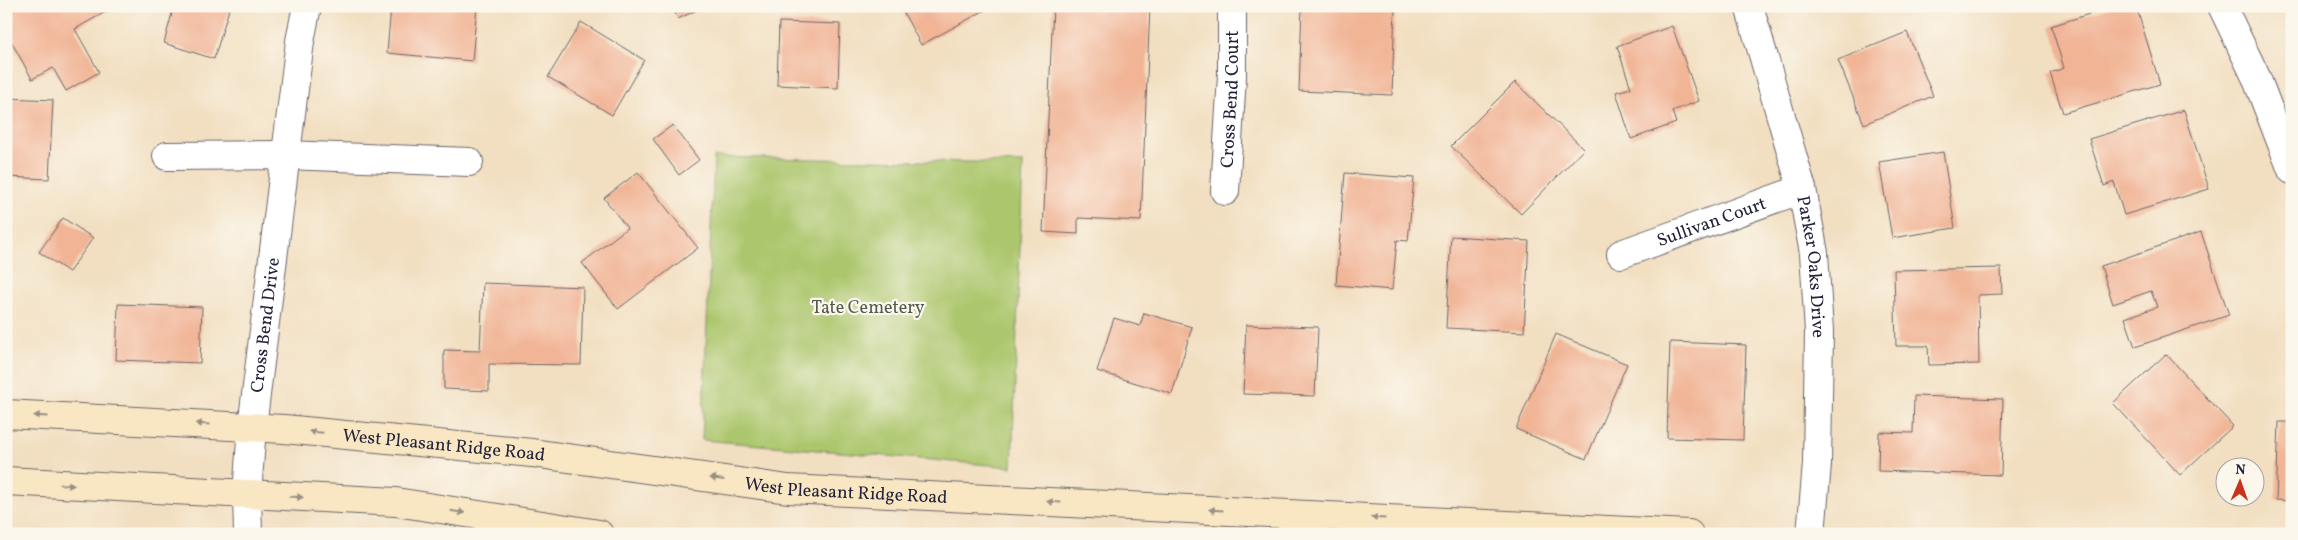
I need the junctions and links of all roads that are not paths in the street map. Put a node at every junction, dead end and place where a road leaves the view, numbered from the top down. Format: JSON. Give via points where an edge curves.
{"nodes":[{"id":1,"x":307,"y":6,"type":"edge"},
{"id":2,"x":1232,"y":6,"type":"edge"},
{"id":3,"x":1750,"y":6,"type":"edge"},
{"id":4,"x":2222,"y":6,"type":"edge"},
{"id":5,"x":285,"y":155,"type":"junction"},
{"id":6,"x":167,"y":156,"type":"dead end"},
{"id":7,"x":469,"y":162,"type":"dead end"},
{"id":8,"x":2292,"y":170,"type":"edge"},
{"id":9,"x":1802,"y":189,"type":"junction"},
{"id":10,"x":1225,"y":191,"type":"dead end"},
{"id":11,"x":1621,"y":254,"type":"dead end"},
{"id":12,"x":6,"y":414,"type":"edge"},
{"id":13,"x":252,"y":426,"type":"junction"},
{"id":14,"x":6,"y":481,"type":"edge"},
{"id":15,"x":248,"y":494,"type":"junction"},
{"id":16,"x":248,"y":534,"type":"edge"},
{"id":17,"x":599,"y":534,"type":"edge"},
{"id":18,"x":1689,"y":534,"type":"edge"},
{"id":19,"x":1811,"y":534,"type":"edge"}],
"edges":[{"from":1,"to":5,"type":"street","name":"Cross Bend Drive"},
{"from":2,"to":10,"type":"street","name":"Cross Bend Court","via":[[1232,76]]},
{"from":3,"to":9,"type":"street","name":"Parker Oaks Drive"},
{"from":4,"to":8,"type":"street","via":[[2256,77]]},
{"from":5,"to":6,"type":"street"},
{"from":5,"to":7,"type":"street"},
{"from":5,"to":13,"type":"street","name":"Cross Bend Drive"},
{"from":9,"to":11,"type":"street","name":"Sullivan Court"},
{"from":9,"to":19,"type":"street","name":"Parker Oaks Drive","via":[[1814,253],[1820,331],[1817,464]]},
{"from":13,"to":12,"type":"main road","name":"West Pleasant Ridge Road","one_way":true},
{"from":13,"to":15,"type":"street","name":"Cross Bend Drive"},
{"from":18,"to":13,"type":"main road","name":"West Pleasant Ridge Road","one_way":true,"via":[[788,489],[532,453]]},
{"from":14,"to":15,"type":"main road","one_way":true},
{"from":15,"to":16,"type":"street"},
{"from":15,"to":17,"type":"main road","one_way":true,"via":[[396,502]]}]}
